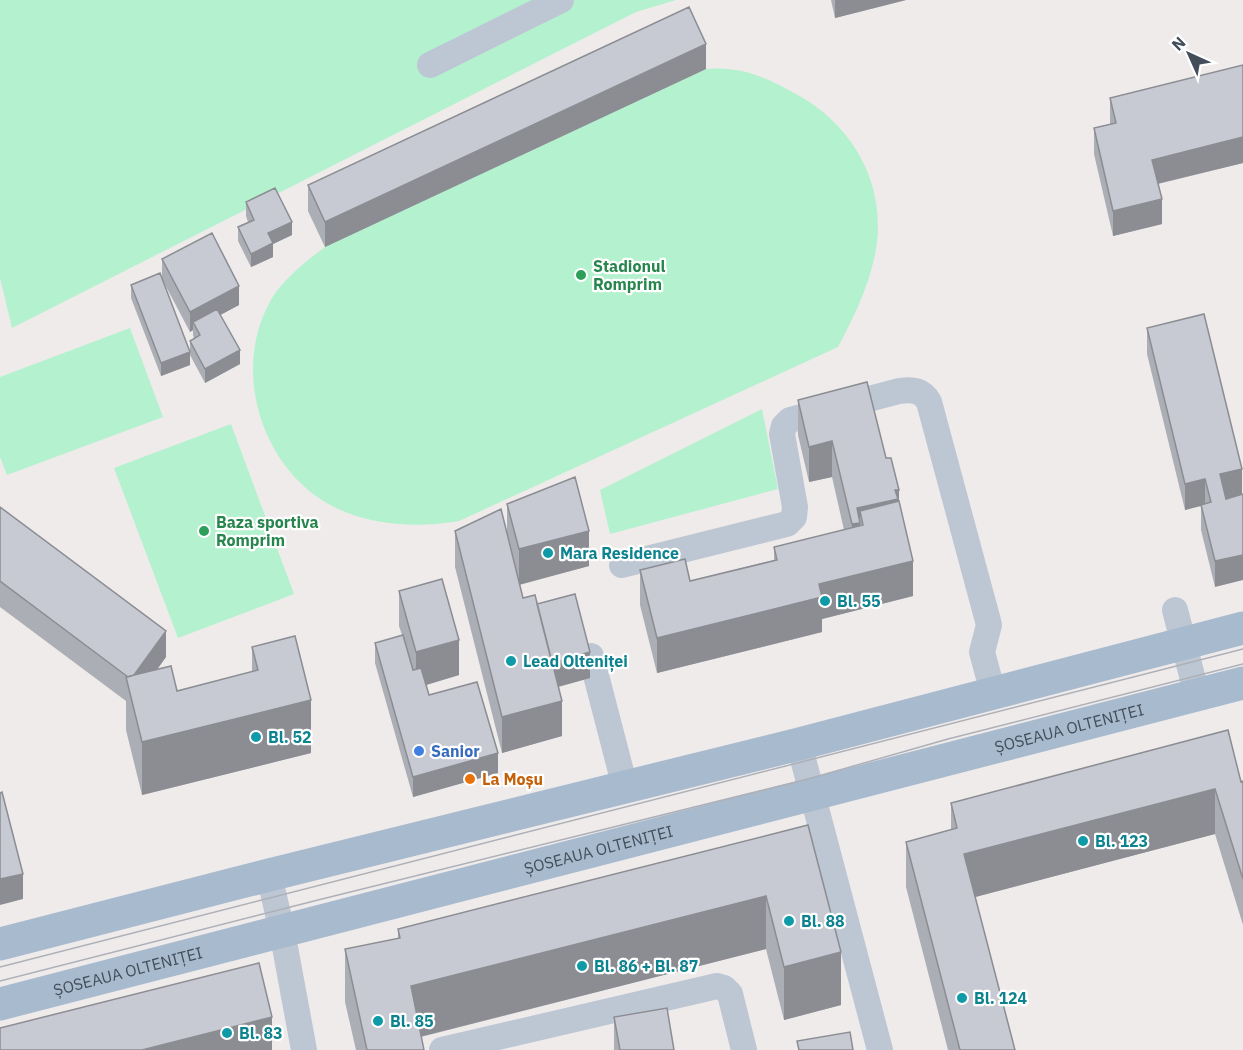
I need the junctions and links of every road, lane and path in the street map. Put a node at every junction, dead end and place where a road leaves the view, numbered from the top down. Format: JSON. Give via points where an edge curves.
{"nodes":[{"id":1,"x":561,"y":0,"type":"edge"},
{"id":2,"x":429,"y":65,"type":"dead end"},
{"id":3,"x":622,"y":565,"type":"dead end"},
{"id":4,"x":1175,"y":610,"type":"dead end"},
{"id":5,"x":1243,"y":628,"type":"edge"},
{"id":6,"x":1183,"y":644,"type":"junction"},
{"id":7,"x":591,"y":656,"type":"edge"},
{"id":8,"x":1243,"y":684,"type":"edge"},
{"id":9,"x":993,"y":693,"type":"junction"},
{"id":10,"x":1197,"y":696,"type":"junction"},
{"id":11,"x":799,"y":744,"type":"junction"},
{"id":12,"x":625,"y":787,"type":"junction"},
{"id":13,"x":812,"y":796,"type":"junction"},
{"id":14,"x":269,"y":875,"type":"junction"},
{"id":15,"x":282,"y":932,"type":"junction"},
{"id":16,"x":0,"y":944,"type":"edge"},
{"id":17,"x":0,"y":1004,"type":"edge"},
{"id":18,"x":872,"y":1048,"type":"edge"},
{"id":19,"x":304,"y":1050,"type":"edge"},
{"id":20,"x":442,"y":1050,"type":"edge"},
{"id":21,"x":744,"y":1050,"type":"edge"}],
"edges":[{"from":1,"to":2,"type":"street"},
{"from":3,"to":9,"type":"street","via":[[787,524],[794,517],[795,507],[782,434],[784,426],[790,420],[899,391],[917,391],[929,402],[988,621],[982,652]]},
{"from":4,"to":6,"type":"street"},
{"from":5,"to":6,"type":"main road"},
{"from":6,"to":9,"type":"main road"},
{"from":6,"to":10,"type":"street"},
{"from":7,"to":12,"type":"street"},
{"from":8,"to":10,"type":"main road","name":"ȘOSEAUA OLTENIȚEI"},
{"from":9,"to":11,"type":"main road"},
{"from":10,"to":13,"type":"main road","name":"ȘOSEAUA OLTENIȚEI"},
{"from":11,"to":12,"type":"main road"},
{"from":11,"to":13,"type":"street"},
{"from":12,"to":14,"type":"main road"},
{"from":13,"to":15,"type":"main road","name":"ȘOSEAUA OLTENIȚEI"},
{"from":13,"to":18,"type":"street"},
{"from":14,"to":15,"type":"street"},
{"from":14,"to":16,"type":"main road"},
{"from":15,"to":17,"type":"main road","name":"ȘOSEAUA OLTENIȚEI"},
{"from":15,"to":19,"type":"street"},
{"from":20,"to":21,"type":"street","via":[[717,986],[730,994]]}]}
